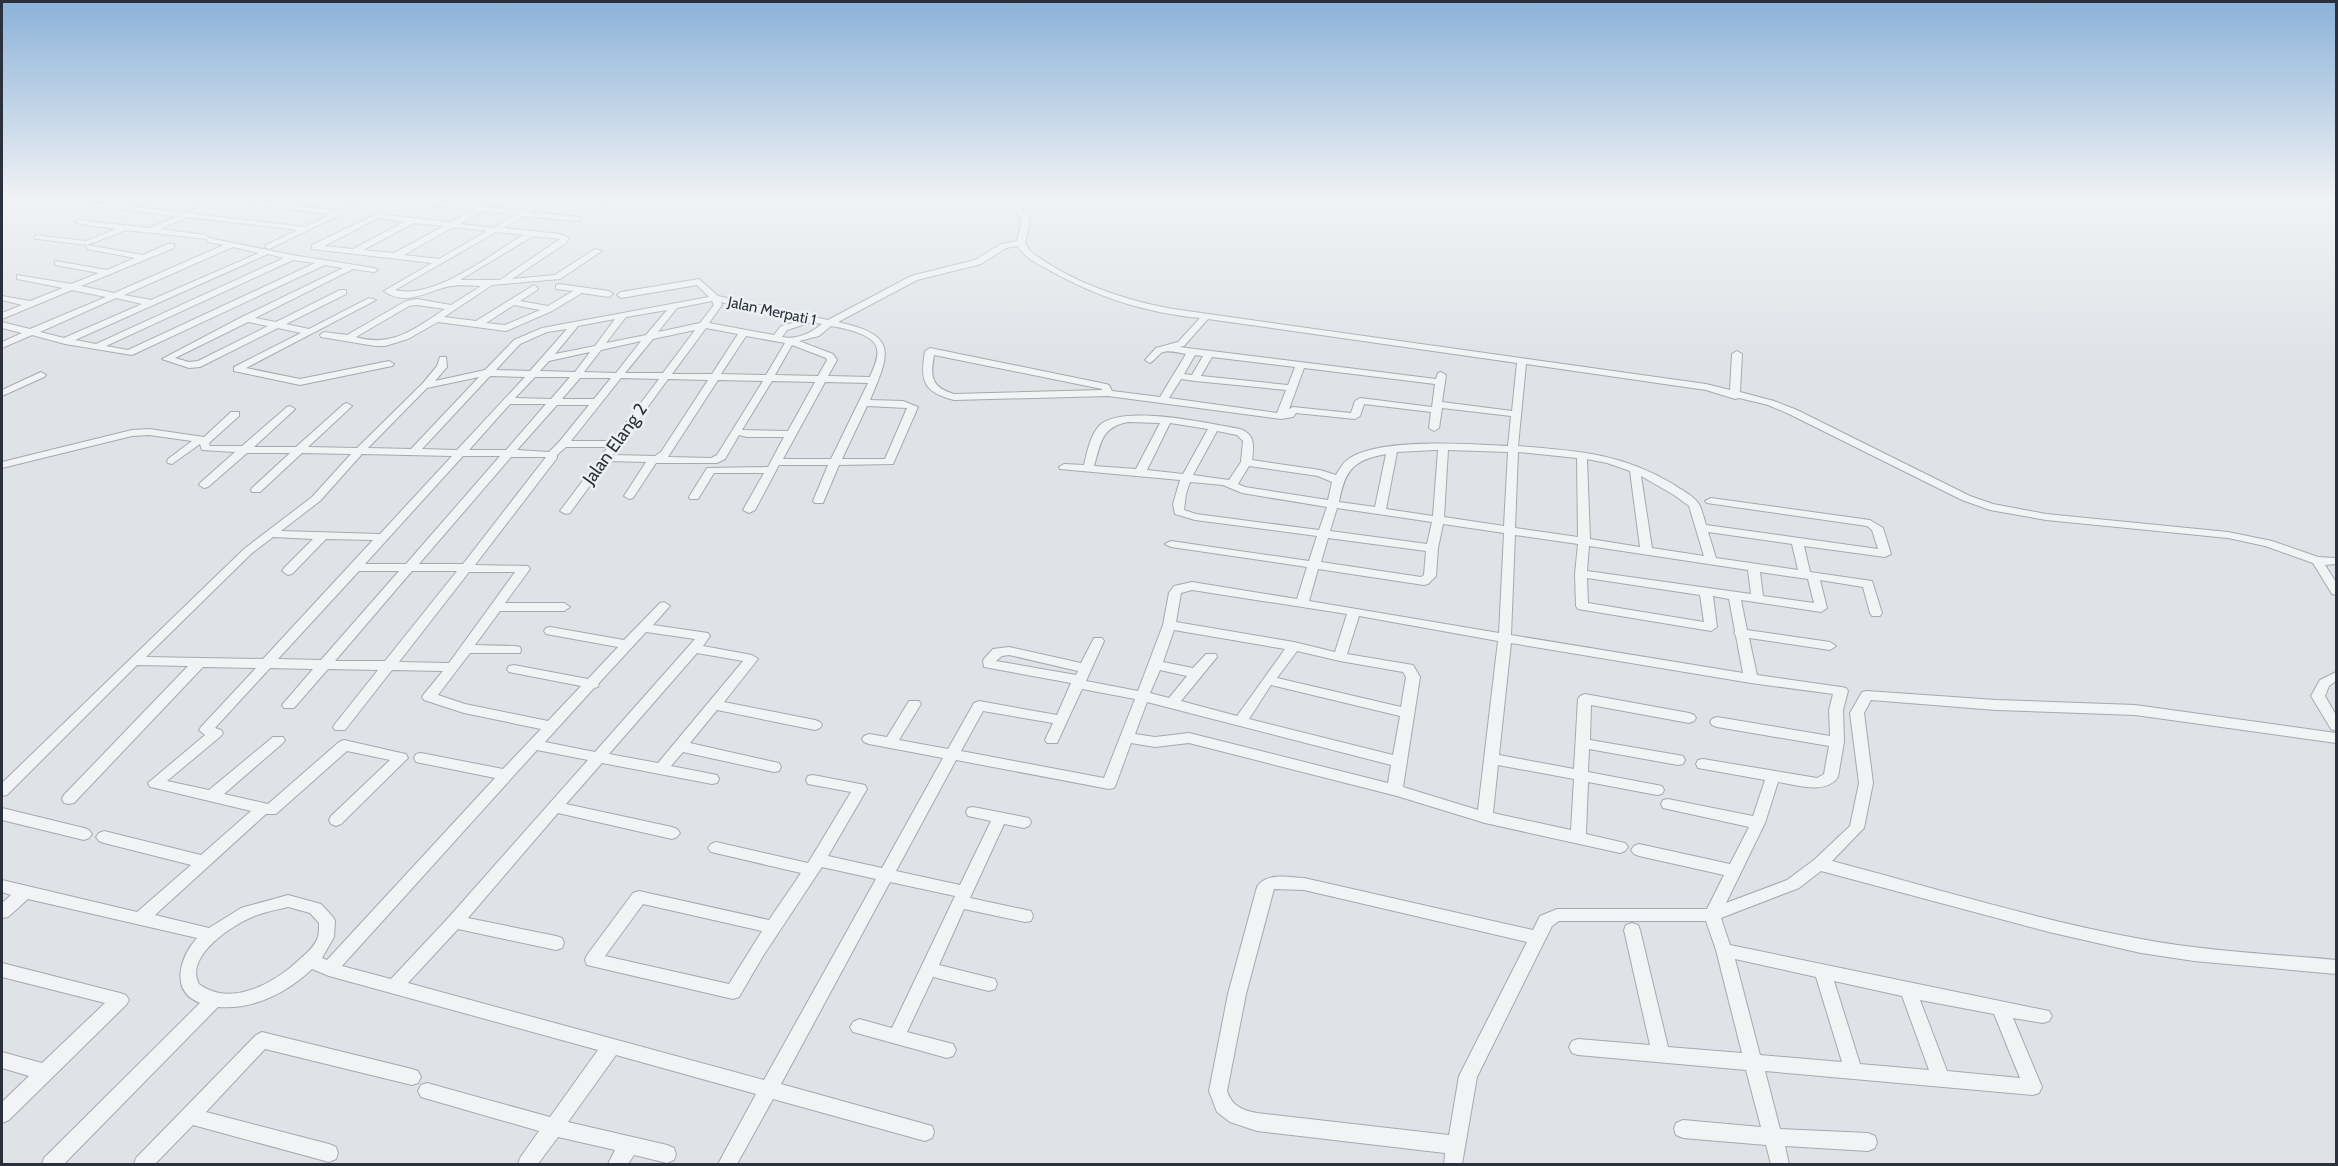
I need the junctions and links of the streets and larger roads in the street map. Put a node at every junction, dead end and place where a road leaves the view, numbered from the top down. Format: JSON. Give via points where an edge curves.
{"nodes":[{"id":1,"x":119,"y":252,"type":"edge"},
{"id":2,"x":155,"y":252,"type":"edge"},
{"id":3,"x":211,"y":252,"type":"edge"},
{"id":4,"x":263,"y":252,"type":"edge"},
{"id":5,"x":280,"y":252,"type":"edge"},
{"id":6,"x":304,"y":252,"type":"edge"},
{"id":7,"x":366,"y":252,"type":"edge"},
{"id":8,"x":402,"y":252,"type":"edge"},
{"id":9,"x":455,"y":252,"type":"edge"},
{"id":10,"x":500,"y":252,"type":"edge"},
{"id":11,"x":547,"y":252,"type":"edge"},
{"id":12,"x":594,"y":252,"type":"edge"},
{"id":13,"x":994,"y":252,"type":"edge"},
{"id":14,"x":1026,"y":252,"type":"edge"},
{"id":15,"x":297,"y":256,"type":"junction"},
{"id":16,"x":395,"y":256,"type":"junction"},
{"id":17,"x":143,"y":257,"type":"junction"},
{"id":18,"x":439,"y":261,"type":"junction"},
{"id":19,"x":324,"y":262,"type":"junction"},
{"id":20,"x":58,"y":263,"type":"dead end"},
{"id":21,"x":351,"y":267,"type":"junction"},
{"id":22,"x":374,"y":270,"type":"dead end"},
{"id":23,"x":106,"y":272,"type":"junction"},
{"id":24,"x":20,"y":278,"type":"dead end"},
{"id":25,"x":501,"y":282,"type":"junction"},
{"id":26,"x":450,"y":283,"type":"junction"},
{"id":27,"x":490,"y":283,"type":"junction"},
{"id":28,"x":559,"y":287,"type":"dead end"},
{"id":29,"x":68,"y":288,"type":"junction"},
{"id":30,"x":534,"y":288,"type":"dead end"},
{"id":31,"x":581,"y":290,"type":"junction"},
{"id":32,"x":343,"y":292,"type":"dead end"},
{"id":33,"x":609,"y":294,"type":"dead end"},
{"id":34,"x":111,"y":295,"type":"junction"},
{"id":35,"x":621,"y":295,"type":"dead end"},
{"id":36,"x":2,"y":298,"type":"edge"},
{"id":37,"x":715,"y":298,"type":"junction"},
{"id":38,"x":372,"y":300,"type":"dead end"},
{"id":39,"x":514,"y":302,"type":"junction"},
{"id":40,"x":151,"y":303,"type":"junction"},
{"id":41,"x":30,"y":304,"type":"junction"},
{"id":42,"x":675,"y":305,"type":"junction"},
{"id":43,"x":228,"y":307,"type":"junction"},
{"id":44,"x":182,"y":308,"type":"junction"},
{"id":45,"x":454,"y":308,"type":"junction"},
{"id":46,"x":549,"y":309,"type":"junction"},
{"id":47,"x":258,"y":313,"type":"junction"},
{"id":48,"x":213,"y":314,"type":"junction"},
{"id":49,"x":624,"y":314,"type":"junction"},
{"id":50,"x":2,"y":316,"type":"edge"},
{"id":51,"x":1206,"y":316,"type":"junction"},
{"id":52,"x":245,"y":319,"type":"junction"},
{"id":53,"x":436,"y":319,"type":"junction"},
{"id":54,"x":812,"y":320,"type":"junction"},
{"id":55,"x":194,"y":323,"type":"junction"},
{"id":56,"x":576,"y":323,"type":"junction"},
{"id":57,"x":829,"y":323,"type":"junction"},
{"id":58,"x":478,"y":324,"type":"junction"},
{"id":59,"x":2,"y":325,"type":"edge"},
{"id":60,"x":704,"y":325,"type":"junction"},
{"id":61,"x":276,"y":326,"type":"junction"},
{"id":62,"x":224,"y":329,"type":"junction"},
{"id":63,"x":25,"y":332,"type":"junction"},
{"id":64,"x":311,"y":332,"type":"junction"},
{"id":65,"x":744,"y":332,"type":"junction"},
{"id":66,"x":324,"y":335,"type":"dead end"},
{"id":67,"x":648,"y":337,"type":"junction"},
{"id":68,"x":349,"y":338,"type":"junction"},
{"id":69,"x":777,"y":338,"type":"junction"},
{"id":70,"x":2,"y":339,"type":"edge"},
{"id":71,"x":65,"y":341,"type":"junction"},
{"id":72,"x":790,"y":341,"type":"junction"},
{"id":73,"x":2,"y":345,"type":"edge"},
{"id":74,"x":97,"y":347,"type":"junction"},
{"id":75,"x":598,"y":349,"type":"junction"},
{"id":76,"x":1170,"y":349,"type":"dead end"},
{"id":77,"x":1192,"y":352,"type":"junction"},
{"id":78,"x":1209,"y":354,"type":"junction"},
{"id":79,"x":1737,"y":354,"type":"dead end"},
{"id":80,"x":443,"y":359,"type":"dead end"},
{"id":81,"x":546,"y":359,"type":"junction"},
{"id":82,"x":1150,"y":360,"type":"dead end"},
{"id":83,"x":1522,"y":362,"type":"junction"},
{"id":84,"x":389,"y":364,"type":"dead end"},
{"id":85,"x":1301,"y":365,"type":"junction"},
{"id":86,"x":486,"y":373,"type":"junction"},
{"id":87,"x":531,"y":374,"type":"junction"},
{"id":88,"x":41,"y":375,"type":"dead end"},
{"id":89,"x":577,"y":375,"type":"junction"},
{"id":90,"x":616,"y":376,"type":"junction"},
{"id":91,"x":664,"y":376,"type":"junction"},
{"id":92,"x":1178,"y":376,"type":"junction"},
{"id":93,"x":715,"y":377,"type":"junction"},
{"id":94,"x":768,"y":378,"type":"junction"},
{"id":95,"x":820,"y":378,"type":"junction"},
{"id":96,"x":1195,"y":378,"type":"junction"},
{"id":97,"x":873,"y":380,"type":"junction"},
{"id":98,"x":1085,"y":383,"type":"junction"},
{"id":99,"x":427,"y":384,"type":"junction"},
{"id":100,"x":1292,"y":388,"type":"junction"},
{"id":101,"x":2,"y":393,"type":"edge"},
{"id":102,"x":1108,"y":393,"type":"junction"},
{"id":103,"x":1076,"y":394,"type":"junction"},
{"id":104,"x":1735,"y":396,"type":"junction"},
{"id":105,"x":506,"y":401,"type":"junction"},
{"id":106,"x":554,"y":401,"type":"junction"},
{"id":107,"x":1162,"y":401,"type":"junction"},
{"id":108,"x":595,"y":402,"type":"junction"},
{"id":109,"x":863,"y":403,"type":"junction"},
{"id":110,"x":348,"y":406,"type":"dead end"},
{"id":111,"x":1437,"y":407,"type":"junction"},
{"id":112,"x":290,"y":410,"type":"dead end"},
{"id":113,"x":235,"y":414,"type":"dead end"},
{"id":114,"x":1516,"y":414,"type":"junction"},
{"id":115,"x":1281,"y":416,"type":"junction"},
{"id":116,"x":1166,"y":421,"type":"junction"},
{"id":117,"x":1214,"y":427,"type":"junction"},
{"id":118,"x":1434,"y":428,"type":"dead end"},
{"id":119,"x":736,"y":431,"type":"junction"},
{"id":120,"x":790,"y":434,"type":"junction"},
{"id":121,"x":202,"y":440,"type":"junction"},
{"id":122,"x":563,"y":444,"type":"junction"},
{"id":123,"x":614,"y":444,"type":"junction"},
{"id":124,"x":1443,"y":447,"type":"junction"},
{"id":125,"x":1513,"y":449,"type":"junction"},
{"id":126,"x":244,"y":450,"type":"junction"},
{"id":127,"x":1392,"y":450,"type":"junction"},
{"id":128,"x":298,"y":452,"type":"junction"},
{"id":129,"x":359,"y":452,"type":"junction"},
{"id":130,"x":413,"y":453,"type":"junction"},
{"id":131,"x":457,"y":454,"type":"junction"},
{"id":132,"x":505,"y":454,"type":"junction"},
{"id":133,"x":551,"y":455,"type":"junction"},
{"id":134,"x":1582,"y":455,"type":"junction"},
{"id":135,"x":604,"y":458,"type":"junction"},
{"id":136,"x":656,"y":459,"type":"junction"},
{"id":137,"x":172,"y":461,"type":"dead end"},
{"id":138,"x":835,"y":462,"type":"junction"},
{"id":139,"x":1246,"y":462,"type":"junction"},
{"id":140,"x":2,"y":465,"type":"edge"},
{"id":141,"x":772,"y":466,"type":"junction"},
{"id":142,"x":1064,"y":467,"type":"dead end"},
{"id":143,"x":1088,"y":468,"type":"junction"},
{"id":144,"x":1635,"y":468,"type":"junction"},
{"id":145,"x":1140,"y":472,"type":"junction"},
{"id":146,"x":1187,"y":477,"type":"junction"},
{"id":147,"x":1338,"y":480,"type":"junction"},
{"id":148,"x":1232,"y":484,"type":"junction"},
{"id":149,"x":204,"y":485,"type":"dead end"},
{"id":150,"x":256,"y":490,"type":"dead end"},
{"id":151,"x":629,"y":496,"type":"dead end"},
{"id":152,"x":694,"y":497,"type":"dead end"},
{"id":153,"x":819,"y":501,"type":"dead end"},
{"id":154,"x":1711,"y":501,"type":"dead end"},
{"id":155,"x":1333,"y":505,"type":"junction"},
{"id":156,"x":748,"y":510,"type":"dead end"},
{"id":157,"x":566,"y":511,"type":"dead end"},
{"id":158,"x":1380,"y":512,"type":"junction"},
{"id":159,"x":1438,"y":520,"type":"junction"},
{"id":160,"x":1701,"y":528,"type":"junction"},
{"id":161,"x":1510,"y":530,"type":"junction"},
{"id":162,"x":1323,"y":533,"type":"junction"},
{"id":163,"x":273,"y":534,"type":"junction"},
{"id":164,"x":323,"y":536,"type":"junction"},
{"id":165,"x":383,"y":537,"type":"junction"},
{"id":166,"x":1584,"y":541,"type":"junction"},
{"id":167,"x":1797,"y":541,"type":"junction"},
{"id":168,"x":1171,"y":544,"type":"dead end"},
{"id":169,"x":1432,"y":549,"type":"junction"},
{"id":170,"x":1646,"y":550,"type":"junction"},
{"id":171,"x":1711,"y":560,"type":"junction"},
{"id":172,"x":2317,"y":561,"type":"junction"},
{"id":173,"x":2337,"y":561,"type":"edge"},
{"id":174,"x":1315,"y":565,"type":"junction"},
{"id":175,"x":354,"y":567,"type":"junction"},
{"id":176,"x":1754,"y":567,"type":"junction"},
{"id":177,"x":406,"y":568,"type":"junction"},
{"id":178,"x":466,"y":568,"type":"junction"},
{"id":179,"x":288,"y":571,"type":"dead end"},
{"id":180,"x":1581,"y":574,"type":"junction"},
{"id":181,"x":1809,"y":575,"type":"junction"},
{"id":182,"x":1706,"y":591,"type":"junction"},
{"id":183,"x":2337,"y":591,"type":"edge"},
{"id":184,"x":1734,"y":595,"type":"junction"},
{"id":185,"x":1757,"y":598,"type":"junction"},
{"id":186,"x":1302,"y":602,"type":"junction"},
{"id":187,"x":664,"y":606,"type":"dead end"},
{"id":188,"x":496,"y":607,"type":"junction"},
{"id":189,"x":564,"y":607,"type":"dead end"},
{"id":190,"x":1354,"y":612,"type":"junction"},
{"id":191,"x":1876,"y":613,"type":"dead end"},
{"id":192,"x":1169,"y":626,"type":"junction"},
{"id":193,"x":643,"y":628,"type":"junction"},
{"id":194,"x":550,"y":631,"type":"dead end"},
{"id":195,"x":1740,"y":633,"type":"junction"},
{"id":196,"x":1505,"y":637,"type":"junction"},
{"id":197,"x":1098,"y":641,"type":"dead end"},
{"id":198,"x":627,"y":645,"type":"junction"},
{"id":199,"x":1294,"y":646,"type":"junction"},
{"id":200,"x":1830,"y":646,"type":"dead end"},
{"id":201,"x":694,"y":648,"type":"junction"},
{"id":202,"x":466,"y":649,"type":"junction"},
{"id":203,"x":515,"y":650,"type":"dead end"},
{"id":204,"x":1211,"y":657,"type":"dead end"},
{"id":205,"x":1341,"y":657,"type":"junction"},
{"id":206,"x":134,"y":661,"type":"junction"},
{"id":207,"x":200,"y":662,"type":"junction"},
{"id":208,"x":266,"y":663,"type":"junction"},
{"id":209,"x":323,"y":665,"type":"junction"},
{"id":210,"x":1156,"y":665,"type":"junction"},
{"id":211,"x":387,"y":666,"type":"junction"},
{"id":212,"x":453,"y":667,"type":"junction"},
{"id":213,"x":514,"y":669,"type":"dead end"},
{"id":214,"x":1196,"y":673,"type":"junction"},
{"id":215,"x":2337,"y":676,"type":"edge"},
{"id":216,"x":1080,"y":677,"type":"junction"},
{"id":217,"x":1751,"y":679,"type":"junction"},
{"id":218,"x":1268,"y":680,"type":"junction"},
{"id":219,"x":593,"y":684,"type":"junction"},
{"id":220,"x":1143,"y":696,"type":"junction"},
{"id":221,"x":1173,"y":703,"type":"junction"},
{"id":222,"x":914,"y":704,"type":"dead end"},
{"id":223,"x":289,"y":705,"type":"dead end"},
{"id":224,"x":714,"y":705,"type":"junction"},
{"id":225,"x":1408,"y":713,"type":"junction"},
{"id":226,"x":1689,"y":718,"type":"dead end"},
{"id":227,"x":1061,"y":720,"type":"junction"},
{"id":228,"x":1241,"y":720,"type":"junction"},
{"id":229,"x":1717,"y":722,"type":"dead end"},
{"id":230,"x":815,"y":725,"type":"dead end"},
{"id":231,"x":551,"y":726,"type":"junction"},
{"id":232,"x":2337,"y":726,"type":"edge"},
{"id":233,"x":340,"y":727,"type":"dead end"},
{"id":234,"x":1127,"y":737,"type":"junction"},
{"id":235,"x":2337,"y":738,"type":"edge"},
{"id":236,"x":869,"y":739,"type":"dead end"},
{"id":237,"x":278,"y":740,"type":"dead end"},
{"id":238,"x":1052,"y":740,"type":"dead end"},
{"id":239,"x":891,"y":742,"type":"junction"},
{"id":240,"x":1837,"y":742,"type":"junction"},
{"id":241,"x":1582,"y":743,"type":"junction"},
{"id":242,"x":535,"y":745,"type":"junction"},
{"id":243,"x":680,"y":746,"type":"junction"},
{"id":244,"x":954,"y":754,"type":"junction"},
{"id":245,"x":600,"y":756,"type":"junction"},
{"id":246,"x":421,"y":758,"type":"dead end"},
{"id":247,"x":1493,"y":759,"type":"junction"},
{"id":248,"x":1678,"y":760,"type":"dead end"},
{"id":249,"x":1400,"y":762,"type":"junction"},
{"id":250,"x":1703,"y":764,"type":"dead end"},
{"id":251,"x":774,"y":766,"type":"dead end"},
{"id":252,"x":661,"y":769,"type":"junction"},
{"id":253,"x":507,"y":775,"type":"junction"},
{"id":254,"x":1581,"y":776,"type":"junction"},
{"id":255,"x":1773,"y":776,"type":"junction"},
{"id":256,"x":712,"y":779,"type":"dead end"},
{"id":257,"x":813,"y":780,"type":"dead end"},
{"id":258,"x":1657,"y":790,"type":"dead end"},
{"id":259,"x":2,"y":791,"type":"edge"},
{"id":260,"x":1397,"y":791,"type":"junction"},
{"id":261,"x":212,"y":796,"type":"junction"},
{"id":262,"x":69,"y":799,"type":"dead end"},
{"id":263,"x":1668,"y":804,"type":"dead end"},
{"id":264,"x":554,"y":807,"type":"junction"},
{"id":265,"x":264,"y":808,"type":"junction"},
{"id":266,"x":973,"y":812,"type":"dead end"},
{"id":267,"x":2,"y":814,"type":"edge"},
{"id":268,"x":1000,"y":817,"type":"junction"},
{"id":269,"x":1485,"y":817,"type":"junction"},
{"id":270,"x":336,"y":820,"type":"dead end"},
{"id":271,"x":1024,"y":822,"type":"dead end"},
{"id":272,"x":1758,"y":823,"type":"junction"},
{"id":273,"x":672,"y":833,"type":"dead end"},
{"id":274,"x":84,"y":834,"type":"dead end"},
{"id":275,"x":104,"y":837,"type":"dead end"},
{"id":276,"x":1578,"y":837,"type":"junction"},
{"id":277,"x":1620,"y":847,"type":"dead end"},
{"id":278,"x":716,"y":849,"type":"dead end"},
{"id":279,"x":1639,"y":850,"type":"dead end"},
{"id":280,"x":204,"y":862,"type":"junction"},
{"id":281,"x":1819,"y":864,"type":"junction"},
{"id":282,"x":815,"y":865,"type":"junction"},
{"id":283,"x":1734,"y":871,"type":"junction"},
{"id":284,"x":888,"y":875,"type":"junction"},
{"id":285,"x":2,"y":886,"type":"edge"},
{"id":286,"x":25,"y":892,"type":"junction"},
{"id":287,"x":962,"y":897,"type":"junction"},
{"id":288,"x":2,"y":912,"type":"edge"},
{"id":289,"x":1712,"y":915,"type":"junction"},
{"id":290,"x":1025,"y":916,"type":"dead end"},
{"id":291,"x":141,"y":918,"type":"junction"},
{"id":292,"x":455,"y":922,"type":"junction"},
{"id":293,"x":773,"y":927,"type":"junction"},
{"id":294,"x":1632,"y":930,"type":"dead end"},
{"id":295,"x":211,"y":935,"type":"junction"},
{"id":296,"x":1539,"y":938,"type":"junction"},
{"id":297,"x":556,"y":943,"type":"dead end"},
{"id":298,"x":1724,"y":950,"type":"junction"},
{"id":299,"x":312,"y":961,"type":"junction"},
{"id":300,"x":2337,"y":967,"type":"edge"},
{"id":301,"x":329,"y":969,"type":"junction"},
{"id":302,"x":928,"y":969,"type":"junction"},
{"id":303,"x":2,"y":970,"type":"edge"},
{"id":304,"x":1823,"y":972,"type":"junction"},
{"id":305,"x":989,"y":984,"type":"dead end"},
{"id":306,"x":394,"y":987,"type":"junction"},
{"id":307,"x":1908,"y":990,"type":"junction"},
{"id":308,"x":212,"y":1002,"type":"junction"},
{"id":309,"x":2000,"y":1008,"type":"junction"},
{"id":310,"x":2043,"y":1016,"type":"dead end"},
{"id":311,"x":859,"y":1027,"type":"dead end"},
{"id":312,"x":896,"y":1036,"type":"junction"},
{"id":313,"x":612,"y":1046,"type":"junction"},
{"id":314,"x":1578,"y":1047,"type":"dead end"},
{"id":315,"x":947,"y":1050,"type":"dead end"},
{"id":316,"x":1661,"y":1054,"type":"junction"},
{"id":317,"x":2,"y":1060,"type":"edge"},
{"id":318,"x":1752,"y":1060,"type":"junction"},
{"id":319,"x":1853,"y":1070,"type":"junction"},
{"id":320,"x":45,"y":1072,"type":"junction"},
{"id":321,"x":412,"y":1077,"type":"dead end"},
{"id":322,"x":1941,"y":1078,"type":"junction"},
{"id":323,"x":770,"y":1088,"type":"junction"},
{"id":324,"x":428,"y":1091,"type":"dead end"},
{"id":325,"x":2,"y":1114,"type":"edge"},
{"id":326,"x":190,"y":1116,"type":"junction"},
{"id":327,"x":554,"y":1127,"type":"junction"},
{"id":328,"x":1683,"y":1129,"type":"dead end"},
{"id":329,"x":925,"y":1132,"type":"dead end"},
{"id":330,"x":1773,"y":1137,"type":"junction"},
{"id":331,"x":1868,"y":1142,"type":"dead end"},
{"id":332,"x":630,"y":1145,"type":"junction"},
{"id":333,"x":1455,"y":1145,"type":"junction"},
{"id":334,"x":329,"y":1153,"type":"dead end"},
{"id":335,"x":667,"y":1154,"type":"dead end"},
{"id":336,"x":51,"y":1164,"type":"edge"},
{"id":337,"x":143,"y":1164,"type":"edge"},
{"id":338,"x":527,"y":1164,"type":"edge"},
{"id":339,"x":617,"y":1164,"type":"edge"},
{"id":340,"x":727,"y":1164,"type":"edge"},
{"id":341,"x":1453,"y":1164,"type":"edge"},
{"id":342,"x":1780,"y":1164,"type":"edge"}],
"edges":[{"from":1,"to":17,"type":"street"},
{"from":2,"to":17,"type":"street"},
{"from":3,"to":34,"type":"street"},
{"from":4,"to":40,"type":"street"},
{"from":5,"to":15,"type":"street"},
{"from":6,"to":15,"type":"street"},
{"from":7,"to":16,"type":"street"},
{"from":8,"to":16,"type":"street"},
{"from":9,"to":18,"type":"street"},
{"from":10,"to":26,"type":"street"},
{"from":11,"to":25,"type":"street"},
{"from":12,"to":25,"type":"street","via":[[557,277]]},
{"from":13,"to":57,"type":"street","via":[[978,262],[914,278]]},
{"from":14,"to":51,"type":"street","via":[[1095,292],[1144,308]]},
{"from":15,"to":19,"type":"street"},
{"from":15,"to":44,"type":"street"},
{"from":16,"to":18,"type":"street"},
{"from":17,"to":23,"type":"street"},
{"from":18,"to":26,"type":"street","via":[[388,291],[411,296]]},
{"from":19,"to":21,"type":"street"},
{"from":19,"to":43,"type":"street"},
{"from":20,"to":23,"type":"street"},
{"from":21,"to":22,"type":"street"},
{"from":21,"to":47,"type":"street"},
{"from":23,"to":29,"type":"street"},
{"from":24,"to":29,"type":"street"},
{"from":25,"to":27,"type":"street"},
{"from":26,"to":27,"type":"street"},
{"from":27,"to":45,"type":"street"},
{"from":28,"to":31,"type":"street"},
{"from":29,"to":34,"type":"street"},
{"from":29,"to":41,"type":"street"},
{"from":30,"to":39,"type":"street"},
{"from":31,"to":33,"type":"street"},
{"from":31,"to":46,"type":"street"},
{"from":32,"to":61,"type":"street"},
{"from":34,"to":40,"type":"street"},
{"from":34,"to":63,"type":"street"},
{"from":35,"to":37,"type":"street","via":[[699,282]]},
{"from":36,"to":41,"type":"street"},
{"from":37,"to":42,"type":"street"},
{"from":37,"to":54,"type":"street","name":"Jalan Merpati 1"},
{"from":37,"to":60,"type":"street","name":"Jalan Elang 2","via":[[718,305]]},
{"from":38,"to":64,"type":"street"},
{"from":39,"to":46,"type":"street"},
{"from":39,"to":58,"type":"street"},
{"from":40,"to":44,"type":"street"},
{"from":40,"to":71,"type":"street"},
{"from":41,"to":50,"type":"street"},
{"from":42,"to":49,"type":"street"},
{"from":42,"to":67,"type":"street"},
{"from":43,"to":47,"type":"street"},
{"from":43,"to":48,"type":"street"},
{"from":44,"to":48,"type":"street"},
{"from":44,"to":74,"type":"street"},
{"from":45,"to":53,"type":"street"},
{"from":45,"to":68,"type":"street","via":[[406,304]]},
{"from":46,"to":58,"type":"street","via":[[506,328]]},
{"from":47,"to":52,"type":"street"},
{"from":48,"to":55,"type":"street"},
{"from":49,"to":56,"type":"street"},
{"from":49,"to":75,"type":"street"},
{"from":51,"to":82,"type":"street","via":[[1181,344],[1159,350]]},
{"from":51,"to":83,"type":"street"},
{"from":52,"to":61,"type":"street"},
{"from":52,"to":62,"type":"street"},
{"from":53,"to":58,"type":"street"},
{"from":53,"to":68,"type":"street","via":[[401,341],[386,344]]},
{"from":54,"to":57,"type":"street","name":"Jalan Merpati 1"},
{"from":54,"to":69,"type":"street","via":[[789,326]]},
{"from":55,"to":62,"type":"street"},
{"from":55,"to":74,"type":"street","via":[[132,352]]},
{"from":56,"to":81,"type":"street"},
{"from":56,"to":86,"type":"street","via":[[523,338]]},
{"from":57,"to":72,"type":"street","via":[[812,336]]},
{"from":57,"to":97,"type":"street","name":"Jalan Merpati 1","via":[[853,328],[879,343],[881,355]]},
{"from":59,"to":63,"type":"street"},
{"from":60,"to":65,"type":"street"},
{"from":60,"to":67,"type":"street"},
{"from":60,"to":91,"type":"street","name":"Jalan Elang 2"},
{"from":61,"to":62,"type":"street","via":[[200,364],[167,359]]},
{"from":61,"to":64,"type":"street"},
{"from":63,"to":70,"type":"street"},
{"from":63,"to":71,"type":"street"},
{"from":63,"to":73,"type":"street"},
{"from":64,"to":84,"type":"street","via":[[237,369],[300,382]]},
{"from":65,"to":69,"type":"street"},
{"from":65,"to":93,"type":"street"},
{"from":66,"to":68,"type":"street"},
{"from":67,"to":75,"type":"street"},
{"from":67,"to":90,"type":"street"},
{"from":69,"to":72,"type":"street"},
{"from":71,"to":74,"type":"street"},
{"from":72,"to":94,"type":"street"},
{"from":72,"to":95,"type":"street","via":[[831,357]]},
{"from":75,"to":81,"type":"street"},
{"from":75,"to":89,"type":"street"},
{"from":76,"to":77,"type":"street"},
{"from":77,"to":78,"type":"street"},
{"from":77,"to":92,"type":"street"},
{"from":78,"to":85,"type":"street"},
{"from":78,"to":96,"type":"street"},
{"from":79,"to":104,"type":"street"},
{"from":80,"to":99,"type":"street","via":[[442,368]]},
{"from":81,"to":87,"type":"street"},
{"from":83,"to":104,"type":"street","via":[[1706,387]]},
{"from":83,"to":114,"type":"street"},
{"from":85,"to":100,"type":"street"},
{"from":85,"to":111,"type":"street","via":[[1441,378]]},
{"from":86,"to":87,"type":"street"},
{"from":86,"to":99,"type":"street"},
{"from":86,"to":130,"type":"street"},
{"from":87,"to":89,"type":"street"},
{"from":87,"to":105,"type":"street"},
{"from":88,"to":101,"type":"street"},
{"from":89,"to":90,"type":"street"},
{"from":89,"to":106,"type":"street"},
{"from":90,"to":91,"type":"street"},
{"from":90,"to":108,"type":"street"},
{"from":91,"to":93,"type":"street"},
{"from":91,"to":123,"type":"street","name":"Jalan Elang 2"},
{"from":92,"to":96,"type":"street"},
{"from":92,"to":107,"type":"street"},
{"from":93,"to":94,"type":"street"},
{"from":93,"to":136,"type":"street","via":[[665,454]]},
{"from":94,"to":95,"type":"street"},
{"from":94,"to":119,"type":"street"},
{"from":95,"to":97,"type":"street"},
{"from":95,"to":120,"type":"street"},
{"from":96,"to":100,"type":"street"},
{"from":97,"to":109,"type":"street"},
{"from":98,"to":102,"type":"street","via":[[1106,387]]},
{"from":98,"to":103,"type":"street"},
{"from":98,"to":103,"type":"street","via":[[930,351],[926,373],[930,386],[941,394]]},
{"from":99,"to":129,"type":"street"},
{"from":100,"to":115,"type":"street"},
{"from":102,"to":103,"type":"street"},
{"from":102,"to":107,"type":"street"},
{"from":104,"to":172,"type":"street","via":[[1793,412],[1990,507],[2228,535],[2268,543]]},
{"from":105,"to":106,"type":"street"},
{"from":105,"to":131,"type":"street"},
{"from":106,"to":108,"type":"street"},
{"from":106,"to":132,"type":"street"},
{"from":107,"to":115,"type":"street"},
{"from":108,"to":122,"type":"street"},
{"from":109,"to":138,"type":"street"},
{"from":109,"to":138,"type":"street","via":[[913,407],[891,461]]},
{"from":110,"to":128,"type":"street"},
{"from":111,"to":114,"type":"street"},
{"from":111,"to":115,"type":"street","via":[[1360,401],[1356,416],[1293,410]]},
{"from":111,"to":118,"type":"street"},
{"from":112,"to":126,"type":"street"},
{"from":113,"to":121,"type":"street"},
{"from":114,"to":125,"type":"street"},
{"from":116,"to":117,"type":"street"},
{"from":116,"to":143,"type":"street","via":[[1137,418],[1108,424]]},
{"from":116,"to":145,"type":"street"},
{"from":117,"to":139,"type":"street","via":[[1247,436]]},
{"from":117,"to":146,"type":"street"},
{"from":119,"to":120,"type":"street"},
{"from":119,"to":136,"type":"street","via":[[716,460]]},
{"from":120,"to":141,"type":"street"},
{"from":121,"to":126,"type":"street","via":[[210,449]]},
{"from":121,"to":137,"type":"street"},
{"from":121,"to":140,"type":"street","via":[[132,433]]},
{"from":122,"to":123,"type":"street"},
{"from":122,"to":133,"type":"street"},
{"from":123,"to":135,"type":"street","name":"Jalan Elang 2"},
{"from":124,"to":125,"type":"street"},
{"from":124,"to":127,"type":"street"},
{"from":124,"to":159,"type":"street"},
{"from":125,"to":134,"type":"street"},
{"from":125,"to":161,"type":"street"},
{"from":126,"to":128,"type":"street"},
{"from":126,"to":149,"type":"street"},
{"from":127,"to":147,"type":"street","via":[[1351,461]]},
{"from":127,"to":158,"type":"street"},
{"from":128,"to":129,"type":"street"},
{"from":128,"to":150,"type":"street"},
{"from":129,"to":130,"type":"street"},
{"from":129,"to":163,"type":"street","via":[[316,499]]},
{"from":130,"to":131,"type":"street"},
{"from":131,"to":132,"type":"street"},
{"from":131,"to":165,"type":"street"},
{"from":132,"to":133,"type":"street"},
{"from":132,"to":177,"type":"street"},
{"from":133,"to":178,"type":"street"},
{"from":134,"to":144,"type":"street"},
{"from":134,"to":166,"type":"street"},
{"from":135,"to":136,"type":"street"},
{"from":135,"to":157,"type":"street","name":"Jalan Elang 2"},
{"from":136,"to":151,"type":"street"},
{"from":138,"to":141,"type":"street"},
{"from":138,"to":153,"type":"street"},
{"from":139,"to":147,"type":"street","via":[[1320,473]]},
{"from":139,"to":148,"type":"street"},
{"from":141,"to":152,"type":"street","via":[[711,470]]},
{"from":141,"to":156,"type":"street"},
{"from":142,"to":143,"type":"street"},
{"from":143,"to":145,"type":"street"},
{"from":144,"to":160,"type":"street","via":[[1687,498],[1694,505]]},
{"from":144,"to":170,"type":"street"},
{"from":145,"to":146,"type":"street"},
{"from":146,"to":148,"type":"street"},
{"from":146,"to":162,"type":"street","via":[[1179,512]]},
{"from":147,"to":155,"type":"street"},
{"from":148,"to":155,"type":"street","via":[[1252,492]]},
{"from":154,"to":167,"type":"street","via":[[1870,523],[1877,528],[1885,554]]},
{"from":155,"to":158,"type":"street"},
{"from":155,"to":162,"type":"street"},
{"from":158,"to":159,"type":"street"},
{"from":159,"to":161,"type":"street"},
{"from":159,"to":169,"type":"street"},
{"from":160,"to":167,"type":"street"},
{"from":160,"to":171,"type":"street"},
{"from":161,"to":166,"type":"street"},
{"from":161,"to":196,"type":"street"},
{"from":162,"to":169,"type":"street"},
{"from":162,"to":174,"type":"street"},
{"from":163,"to":164,"type":"street"},
{"from":163,"to":206,"type":"street","via":[[248,551]]},
{"from":164,"to":165,"type":"street"},
{"from":164,"to":179,"type":"street"},
{"from":165,"to":175,"type":"street"},
{"from":166,"to":170,"type":"street"},
{"from":166,"to":180,"type":"street"},
{"from":167,"to":181,"type":"street"},
{"from":168,"to":174,"type":"street"},
{"from":169,"to":174,"type":"street","via":[[1430,576],[1425,581]]},
{"from":170,"to":171,"type":"street"},
{"from":171,"to":176,"type":"street"},
{"from":172,"to":173,"type":"street"},
{"from":172,"to":183,"type":"street"},
{"from":174,"to":186,"type":"street"},
{"from":175,"to":177,"type":"street"},
{"from":175,"to":208,"type":"street"},
{"from":176,"to":181,"type":"street"},
{"from":176,"to":185,"type":"street"},
{"from":177,"to":178,"type":"street"},
{"from":177,"to":209,"type":"street"},
{"from":178,"to":188,"type":"street","via":[[524,569]]},
{"from":178,"to":211,"type":"street"},
{"from":180,"to":182,"type":"street"},
{"from":180,"to":182,"type":"street","via":[[1582,606],[1711,627]]},
{"from":181,"to":185,"type":"street","via":[[1821,608]]},
{"from":181,"to":191,"type":"street","via":[[1868,584]]},
{"from":182,"to":184,"type":"street"},
{"from":184,"to":185,"type":"street"},
{"from":184,"to":195,"type":"street"},
{"from":186,"to":190,"type":"street"},
{"from":186,"to":192,"type":"street","via":[[1185,586],[1175,593]]},
{"from":187,"to":193,"type":"street"},
{"from":188,"to":189,"type":"street"},
{"from":188,"to":202,"type":"street"},
{"from":190,"to":196,"type":"street"},
{"from":190,"to":205,"type":"street"},
{"from":192,"to":199,"type":"street"},
{"from":192,"to":210,"type":"street"},
{"from":193,"to":198,"type":"street"},
{"from":193,"to":201,"type":"street","via":[[704,636]]},
{"from":194,"to":198,"type":"street"},
{"from":195,"to":200,"type":"street"},
{"from":195,"to":217,"type":"street"},
{"from":196,"to":217,"type":"street"},
{"from":196,"to":247,"type":"street"},
{"from":197,"to":216,"type":"street"},
{"from":198,"to":219,"type":"street"},
{"from":199,"to":205,"type":"street"},
{"from":199,"to":218,"type":"street"},
{"from":201,"to":224,"type":"street","via":[[752,659]]},
{"from":201,"to":245,"type":"street"},
{"from":202,"to":203,"type":"street"},
{"from":202,"to":212,"type":"street"},
{"from":204,"to":214,"type":"street"},
{"from":205,"to":225,"type":"street","via":[[1408,668],[1413,677]]},
{"from":206,"to":207,"type":"street"},
{"from":206,"to":259,"type":"street"},
{"from":207,"to":208,"type":"street"},
{"from":207,"to":262,"type":"street"},
{"from":208,"to":209,"type":"street"},
{"from":208,"to":261,"type":"street","via":[[211,732],[155,783]]},
{"from":209,"to":211,"type":"street"},
{"from":209,"to":223,"type":"street"},
{"from":210,"to":214,"type":"street"},
{"from":210,"to":220,"type":"street"},
{"from":211,"to":212,"type":"street"},
{"from":211,"to":233,"type":"street"},
{"from":212,"to":231,"type":"street","via":[[429,697]]},
{"from":213,"to":219,"type":"street"},
{"from":214,"to":221,"type":"street"},
{"from":215,"to":232,"type":"street","via":[[2321,687],[2318,696]]},
{"from":216,"to":216,"type":"street","via":[[1009,651],[998,651],[989,660],[989,664]]},
{"from":216,"to":220,"type":"street"},
{"from":216,"to":227,"type":"street"},
{"from":217,"to":240,"type":"street","via":[[1840,691]]},
{"from":218,"to":225,"type":"street"},
{"from":218,"to":228,"type":"street"},
{"from":219,"to":231,"type":"street"},
{"from":220,"to":221,"type":"street"},
{"from":220,"to":234,"type":"street"},
{"from":221,"to":228,"type":"street"},
{"from":222,"to":239,"type":"street"},
{"from":224,"to":230,"type":"street"},
{"from":224,"to":243,"type":"street"},
{"from":225,"to":249,"type":"street"},
{"from":226,"to":241,"type":"street","via":[[1585,699]]},
{"from":227,"to":238,"type":"street"},
{"from":227,"to":244,"type":"street","via":[[979,706]]},
{"from":228,"to":249,"type":"street"},
{"from":229,"to":240,"type":"street"},
{"from":231,"to":242,"type":"street"},
{"from":234,"to":244,"type":"street","via":[[1109,784]]},
{"from":234,"to":260,"type":"street","via":[[1155,742],[1189,738]]},
{"from":235,"to":281,"type":"street","via":[[2135,710],[1867,695],[1857,713],[1866,783],[1857,828]]},
{"from":236,"to":239,"type":"street"},
{"from":237,"to":261,"type":"street"},
{"from":239,"to":244,"type":"street"},
{"from":240,"to":255,"type":"street","via":[[1831,777],[1825,782]]},
{"from":241,"to":248,"type":"street"},
{"from":241,"to":254,"type":"street"},
{"from":242,"to":245,"type":"street"},
{"from":242,"to":253,"type":"street"},
{"from":243,"to":251,"type":"street"},
{"from":243,"to":252,"type":"street"},
{"from":244,"to":284,"type":"street"},
{"from":245,"to":252,"type":"street"},
{"from":245,"to":264,"type":"street"},
{"from":246,"to":253,"type":"street"},
{"from":247,"to":254,"type":"street"},
{"from":247,"to":269,"type":"street"},
{"from":249,"to":260,"type":"street"},
{"from":250,"to":255,"type":"street"},
{"from":252,"to":256,"type":"street"},
{"from":253,"to":301,"type":"street"},
{"from":254,"to":258,"type":"street"},
{"from":254,"to":276,"type":"street"},
{"from":255,"to":272,"type":"street"},
{"from":257,"to":282,"type":"street","via":[[860,789]]},
{"from":260,"to":269,"type":"street"},
{"from":261,"to":265,"type":"street"},
{"from":263,"to":272,"type":"street"},
{"from":264,"to":273,"type":"street"},
{"from":264,"to":292,"type":"street"},
{"from":265,"to":270,"type":"street","via":[[272,810],[344,745],[401,758]]},
{"from":265,"to":280,"type":"street"},
{"from":266,"to":268,"type":"street"},
{"from":267,"to":274,"type":"street"},
{"from":268,"to":271,"type":"street"},
{"from":268,"to":287,"type":"street"},
{"from":269,"to":276,"type":"street"},
{"from":272,"to":283,"type":"street"},
{"from":275,"to":280,"type":"street"},
{"from":276,"to":277,"type":"street"},
{"from":278,"to":282,"type":"street"},
{"from":279,"to":283,"type":"street"},
{"from":280,"to":291,"type":"street"},
{"from":281,"to":289,"type":"street","via":[[1793,884]]},
{"from":281,"to":300,"type":"street","via":[[2141,946]]},
{"from":282,"to":284,"type":"street"},
{"from":282,"to":293,"type":"street"},
{"from":283,"to":289,"type":"street"},
{"from":284,"to":287,"type":"street"},
{"from":284,"to":323,"type":"street"},
{"from":285,"to":286,"type":"street"},
{"from":286,"to":288,"type":"street"},
{"from":286,"to":291,"type":"street"},
{"from":287,"to":290,"type":"street"},
{"from":287,"to":302,"type":"street"},
{"from":289,"to":296,"type":"street","via":[[1557,915],[1546,921]]},
{"from":289,"to":298,"type":"street"},
{"from":291,"to":295,"type":"street"},
{"from":292,"to":297,"type":"street"},
{"from":292,"to":306,"type":"street"},
{"from":293,"to":293,"type":"street","via":[[639,897],[593,960],[733,992]]},
{"from":294,"to":316,"type":"street"},
{"from":295,"to":299,"type":"street","via":[[238,916],[263,906],[288,901],[308,903],[322,912],[328,925],[324,943]]},
{"from":295,"to":308,"type":"street","via":[[191,960],[187,974],[194,992]]},
{"from":296,"to":333,"type":"street","via":[[1468,1076]]},
{"from":296,"to":333,"type":"street","via":[[1304,884],[1271,883],[1265,887],[1237,994],[1218,1091],[1222,1105],[1232,1115],[1257,1122]]},
{"from":298,"to":304,"type":"street"},
{"from":298,"to":318,"type":"street"},
{"from":299,"to":301,"type":"street"},
{"from":299,"to":308,"type":"street","via":[[264,994]]},
{"from":301,"to":306,"type":"street"},
{"from":302,"to":305,"type":"street"},
{"from":302,"to":312,"type":"street"},
{"from":303,"to":320,"type":"street","via":[[120,1000]]},
{"from":304,"to":307,"type":"street"},
{"from":304,"to":319,"type":"street"},
{"from":306,"to":313,"type":"street"},
{"from":307,"to":309,"type":"street"},
{"from":307,"to":322,"type":"street"},
{"from":308,"to":336,"type":"street"},
{"from":309,"to":310,"type":"street"},
{"from":309,"to":322,"type":"street","via":[[2033,1087]]},
{"from":311,"to":312,"type":"street"},
{"from":312,"to":315,"type":"street"},
{"from":313,"to":323,"type":"street"},
{"from":313,"to":327,"type":"street"},
{"from":314,"to":316,"type":"street"},
{"from":316,"to":318,"type":"street"},
{"from":317,"to":320,"type":"street"},
{"from":318,"to":319,"type":"street"},
{"from":318,"to":330,"type":"street"},
{"from":319,"to":322,"type":"street"},
{"from":320,"to":325,"type":"street"},
{"from":321,"to":326,"type":"street","via":[[262,1040]]},
{"from":323,"to":329,"type":"street"},
{"from":323,"to":340,"type":"street"},
{"from":324,"to":327,"type":"street"},
{"from":326,"to":334,"type":"street"},
{"from":326,"to":337,"type":"street"},
{"from":327,"to":332,"type":"street"},
{"from":327,"to":338,"type":"street"},
{"from":328,"to":330,"type":"street"},
{"from":330,"to":331,"type":"street"},
{"from":330,"to":342,"type":"street"},
{"from":332,"to":335,"type":"street"},
{"from":332,"to":339,"type":"street"},
{"from":333,"to":341,"type":"street"}]}
